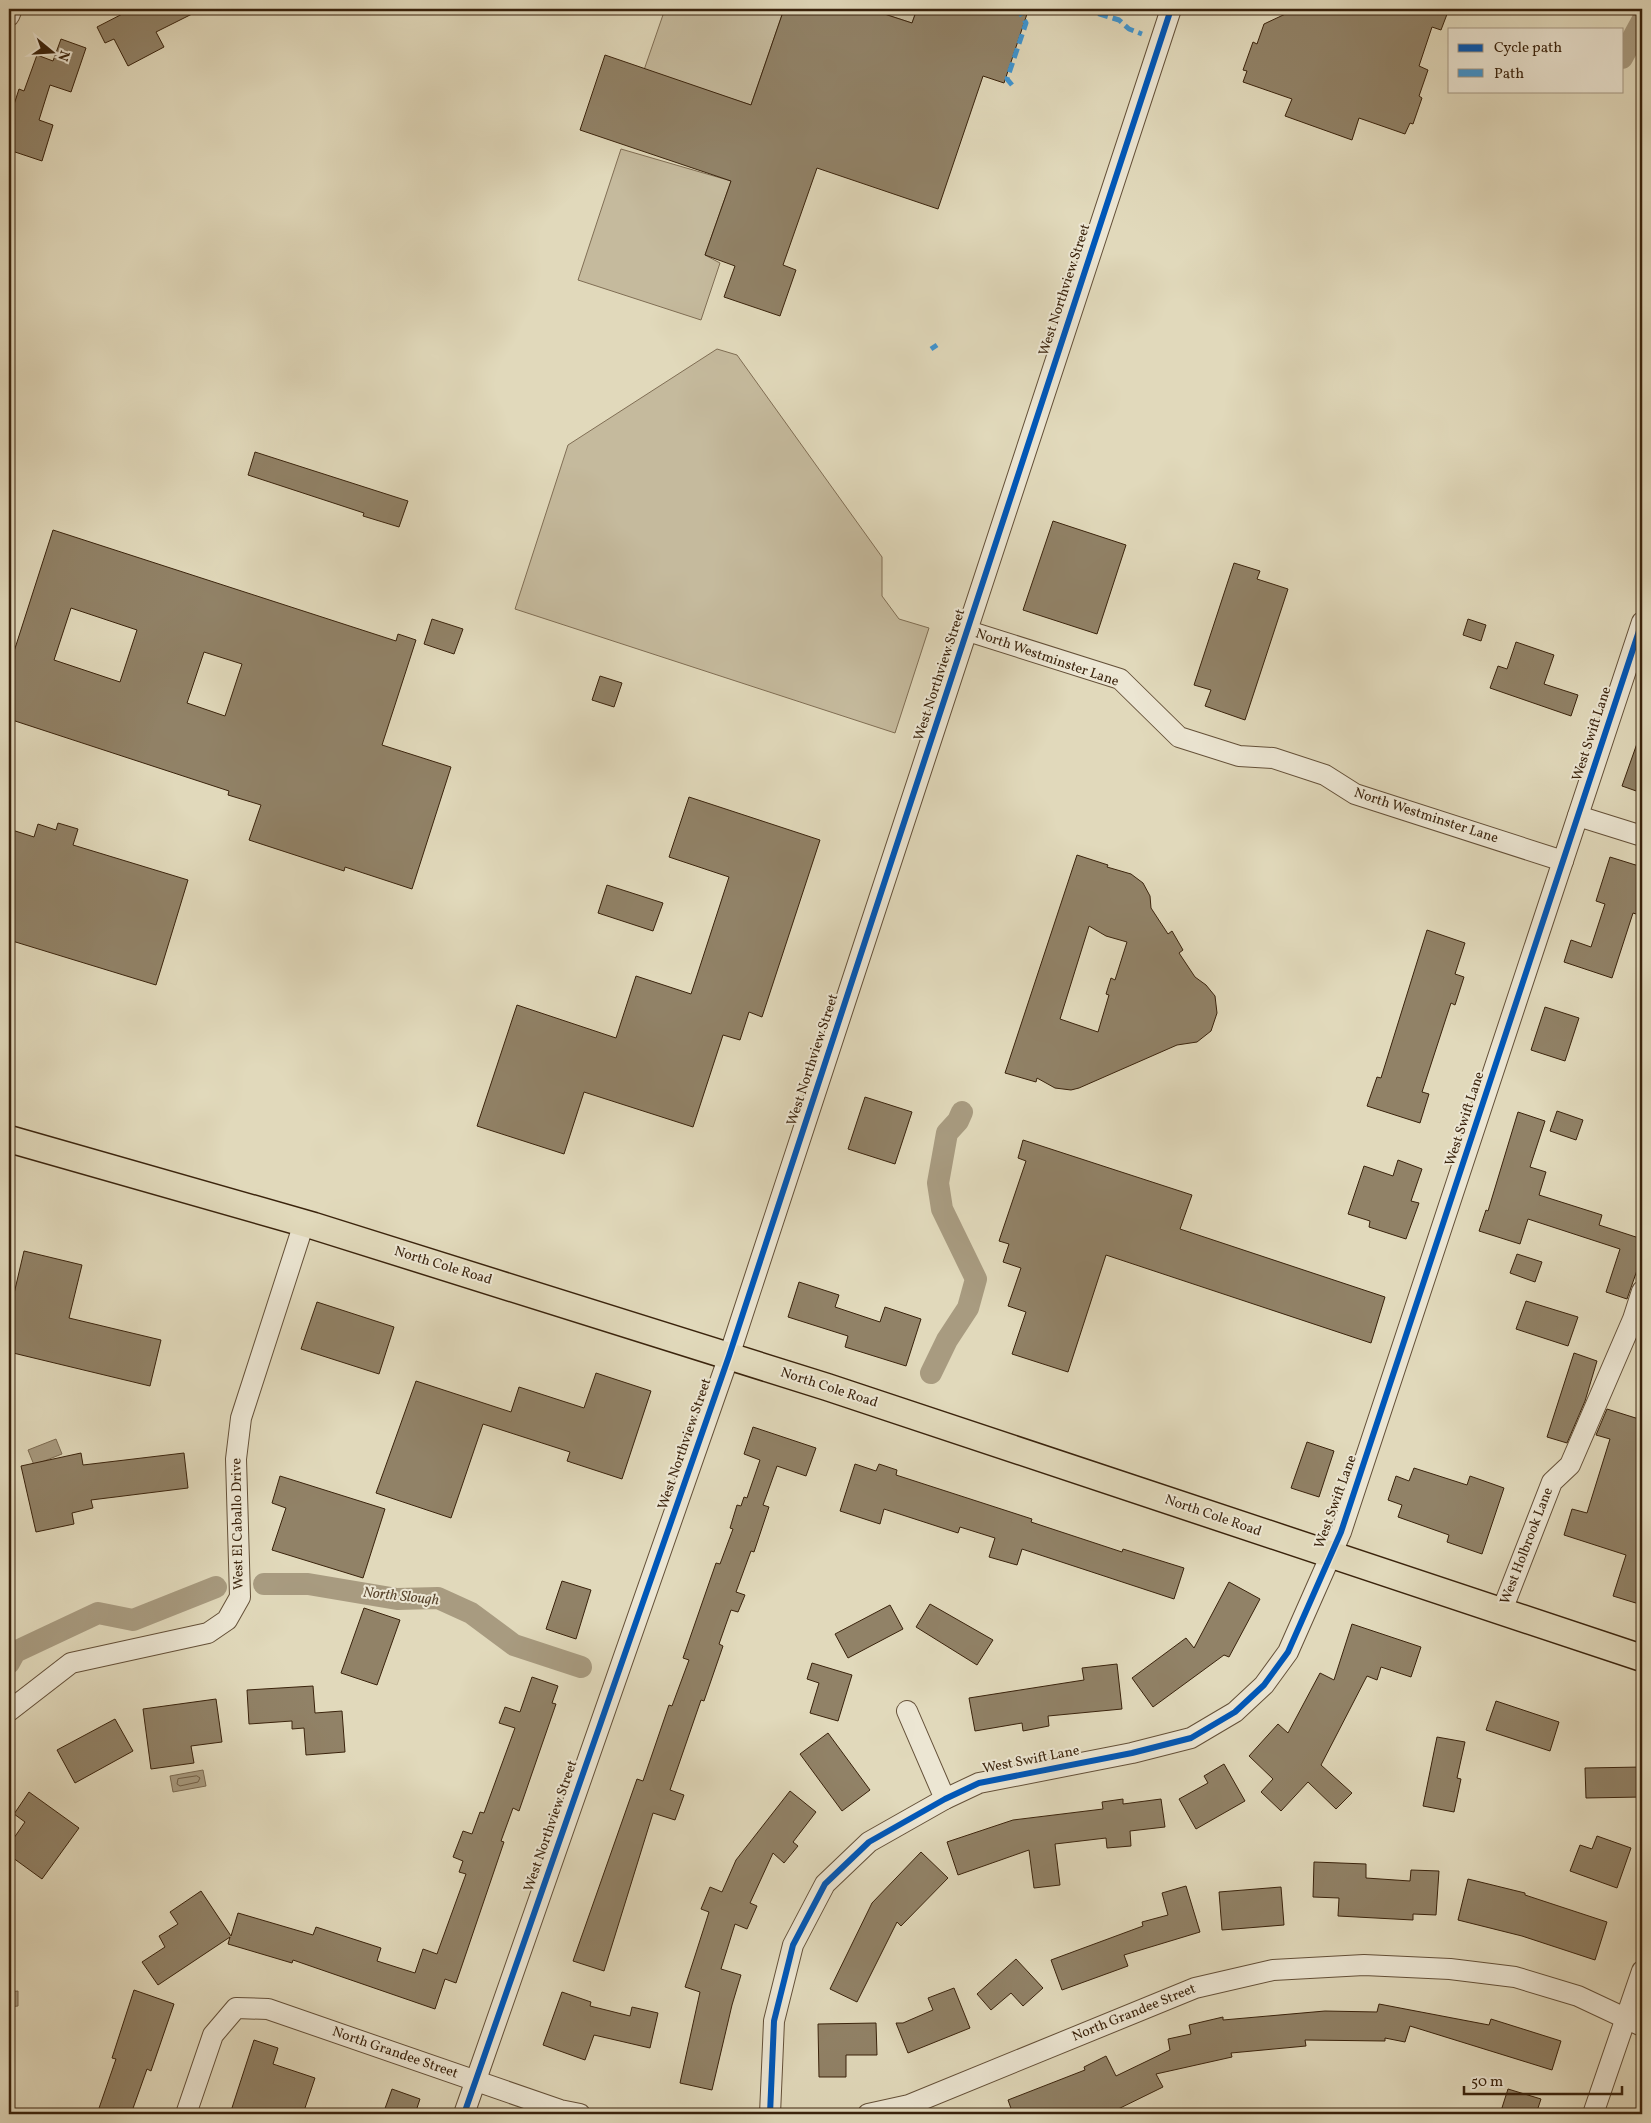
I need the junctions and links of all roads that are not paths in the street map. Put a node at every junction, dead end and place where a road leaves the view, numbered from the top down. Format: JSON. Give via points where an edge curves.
{"nodes":[{"id":1,"x":12,"y":9,"type":"edge"},
{"id":2,"x":1171,"y":9,"type":"edge"},
{"id":3,"x":9,"y":16,"type":"edge"},
{"id":4,"x":1642,"y":622,"type":"edge"},
{"id":5,"x":968,"y":631,"type":"junction"},
{"id":6,"x":1578,"y":816,"type":"junction"},
{"id":7,"x":1642,"y":836,"type":"edge"},
{"id":8,"x":1563,"y":861,"type":"junction"},
{"id":9,"x":9,"y":1139,"type":"edge"},
{"id":10,"x":304,"y":1223,"type":"junction"},
{"id":11,"x":1642,"y":1291,"type":"edge"},
{"id":12,"x":729,"y":1356,"type":"junction"},
{"id":13,"x":1330,"y":1556,"type":"junction"},
{"id":14,"x":1501,"y":1612,"type":"junction"},
{"id":15,"x":1642,"y":1658,"type":"edge"},
{"id":16,"x":9,"y":1711,"type":"edge"},
{"id":17,"x":907,"y":1711,"type":"dead end"},
{"id":18,"x":945,"y":1799,"type":"junction"},
{"id":19,"x":1642,"y":1971,"type":"edge"},
{"id":20,"x":1634,"y":2023,"type":"edge"},
{"id":21,"x":475,"y":2081,"type":"junction"},
{"id":22,"x":186,"y":2114,"type":"edge"},
{"id":23,"x":464,"y":2114,"type":"edge"},
{"id":24,"x":580,"y":2114,"type":"edge"},
{"id":25,"x":770,"y":2114,"type":"edge"},
{"id":26,"x":868,"y":2114,"type":"edge"},
{"id":27,"x":1593,"y":2114,"type":"edge"}],
"edges":[{"from":1,"to":3,"type":"street"},
{"from":2,"to":5,"type":"street","name":"West Northview Street"},
{"from":4,"to":6,"type":"street","name":"West Swift Lane"},
{"from":5,"to":8,"type":"street","name":"North Westminster Lane","via":[[1120,679],[1180,737],[1239,756],[1274,758],[1325,775],[1355,794]]},
{"from":5,"to":12,"type":"street","name":"West Northview Street"},
{"from":6,"to":7,"type":"street"},
{"from":6,"to":8,"type":"street","name":"West Swift Lane"},
{"from":8,"to":13,"type":"street","name":"West Swift Lane","via":[[1341,1532]]},
{"from":9,"to":10,"type":"main road","name":"North Cole Road"},
{"from":10,"to":12,"type":"main road","name":"North Cole Road"},
{"from":10,"to":16,"type":"street","name":"West El Caballo Drive","via":[[241,1418],[236,1459],[240,1597],[228,1620],[208,1633],[71,1663]]},
{"from":11,"to":14,"type":"street","name":"West Holbrook Lane","via":[[1570,1465],[1552,1482]]},
{"from":12,"to":13,"type":"main road","name":"North Cole Road"},
{"from":12,"to":21,"type":"street","name":"West Northview Street"},
{"from":13,"to":14,"type":"main road","name":"North Cole Road"},
{"from":13,"to":18,"type":"street","name":"West Swift Lane","via":[[1288,1652],[1264,1685],[1234,1712],[1191,1738],[979,1783]]},
{"from":14,"to":15,"type":"main road","name":"North Cole Road"},
{"from":17,"to":18,"type":"street"},
{"from":18,"to":25,"type":"street","name":"West Swift Lane","via":[[869,1842],[825,1884],[792,1945],[776,2011]]},
{"from":19,"to":20,"type":"street"},
{"from":20,"to":26,"type":"street","name":"North Grandee Street","via":[[1578,1996],[1515,1977],[1450,1969],[1364,1965],[1273,1970],[1195,1988],[909,2105]]},
{"from":20,"to":27,"type":"street"},
{"from":21,"to":22,"type":"street","name":"North Grandee Street","via":[[268,2009],[236,2008],[213,2035]]},
{"from":21,"to":23,"type":"street","name":"West Northview Street"},
{"from":21,"to":24,"type":"street","name":"North Grandee Street"}]}
